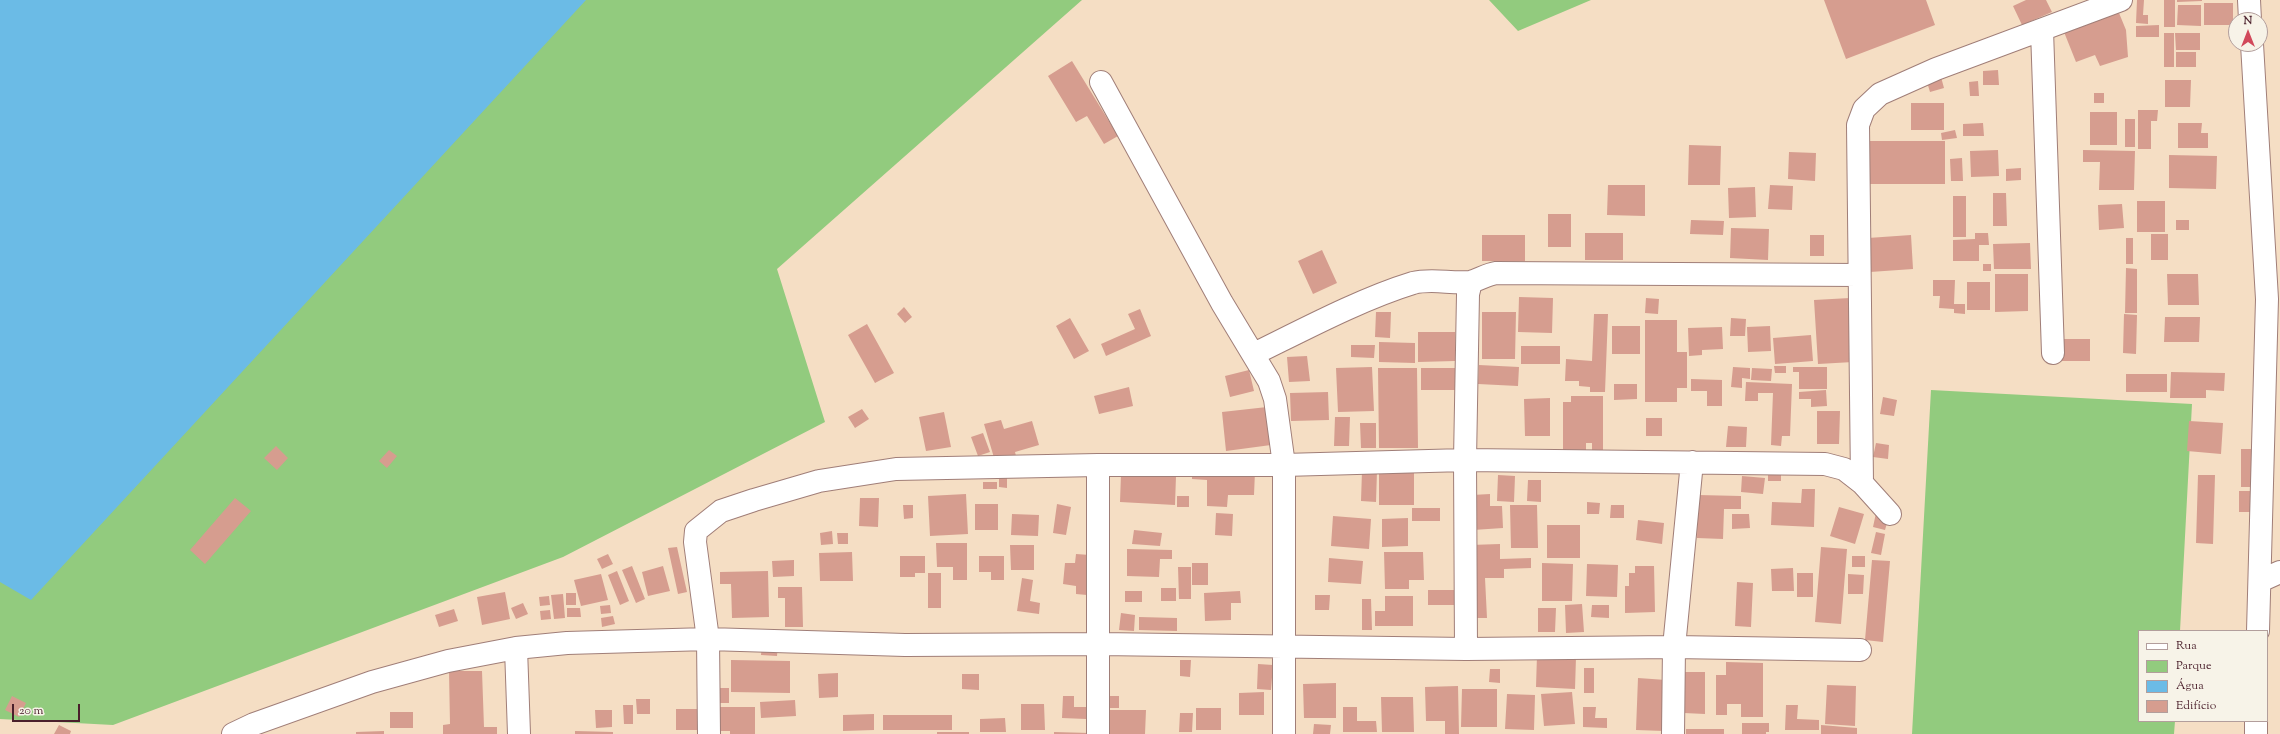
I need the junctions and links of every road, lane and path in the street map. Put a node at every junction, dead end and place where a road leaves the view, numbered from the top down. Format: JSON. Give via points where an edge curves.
{"nodes":[{"id":1,"x":2121,"y":0,"type":"edge"},
{"id":2,"x":2249,"y":0,"type":"edge"},
{"id":3,"x":2250,"y":12,"type":"edge"},
{"id":4,"x":2042,"y":30,"type":"junction"},
{"id":5,"x":2253,"y":52,"type":"edge"},
{"id":6,"x":1101,"y":82,"type":"dead end"},
{"id":7,"x":2272,"y":266,"type":"edge"},
{"id":8,"x":1859,"y":275,"type":"junction"},
{"id":9,"x":1471,"y":282,"type":"junction"},
{"id":10,"x":2053,"y":353,"type":"dead end"},
{"id":11,"x":1254,"y":354,"type":"junction"},
{"id":12,"x":1465,"y":460,"type":"junction"},
{"id":13,"x":1692,"y":462,"type":"junction"},
{"id":14,"x":1098,"y":466,"type":"junction"},
{"id":15,"x":1284,"y":466,"type":"junction"},
{"id":16,"x":1862,"y":483,"type":"junction"},
{"id":17,"x":1890,"y":514,"type":"dead end"},
{"id":18,"x":2280,"y":572,"type":"edge"},
{"id":19,"x":2260,"y":581,"type":"junction"},
{"id":20,"x":2258,"y":630,"type":"edge"},
{"id":21,"x":708,"y":639,"type":"junction"},
{"id":22,"x":1100,"y":644,"type":"junction"},
{"id":23,"x":1285,"y":645,"type":"junction"},
{"id":24,"x":1674,"y":647,"type":"junction"},
{"id":25,"x":516,"y":648,"type":"junction"},
{"id":26,"x":1466,"y":649,"type":"junction"},
{"id":27,"x":1860,"y":650,"type":"dead end"},
{"id":28,"x":2256,"y":722,"type":"edge"},
{"id":29,"x":234,"y":734,"type":"edge"},
{"id":30,"x":519,"y":734,"type":"edge"},
{"id":31,"x":709,"y":734,"type":"edge"},
{"id":32,"x":1098,"y":734,"type":"edge"},
{"id":33,"x":1284,"y":734,"type":"edge"},
{"id":34,"x":1673,"y":734,"type":"edge"},
{"id":35,"x":2256,"y":734,"type":"edge"}],
"edges":[{"from":1,"to":4,"type":"street"},
{"from":2,"to":3,"type":"street"},
{"from":4,"to":8,"type":"street","via":[[1930,72],[1880,94],[1864,109],[1858,125]]},
{"from":4,"to":10,"type":"street"},
{"from":5,"to":7,"type":"street"},
{"from":6,"to":11,"type":"street","via":[[1222,303]]},
{"from":7,"to":19,"type":"street","via":[[2267,299]]},
{"from":8,"to":9,"type":"street","via":[[1496,273]]},
{"from":8,"to":16,"type":"street"},
{"from":9,"to":11,"type":"street","via":[[1438,280],[1413,283],[1316,323]]},
{"from":9,"to":12,"type":"street","via":[[1468,294]]},
{"from":11,"to":15,"type":"street","via":[[1269,381],[1275,399]]},
{"from":12,"to":13,"type":"street"},
{"from":12,"to":15,"type":"street"},
{"from":12,"to":26,"type":"street"},
{"from":13,"to":16,"type":"street","via":[[1825,464],[1844,469]]},
{"from":13,"to":24,"type":"street"},
{"from":14,"to":15,"type":"street"},
{"from":14,"to":21,"type":"street","via":[[896,469],[819,481],[721,511],[696,531],[695,542]]},
{"from":14,"to":22,"type":"street"},
{"from":15,"to":23,"type":"street"},
{"from":16,"to":17,"type":"street"},
{"from":18,"to":19,"type":"street"},
{"from":19,"to":20,"type":"street"},
{"from":21,"to":22,"type":"street","via":[[905,645]]},
{"from":21,"to":25,"type":"street","via":[[567,643]]},
{"from":21,"to":31,"type":"street"},
{"from":22,"to":23,"type":"street"},
{"from":22,"to":32,"type":"street"},
{"from":23,"to":26,"type":"street"},
{"from":23,"to":33,"type":"street"},
{"from":24,"to":26,"type":"street"},
{"from":24,"to":27,"type":"street"},
{"from":24,"to":34,"type":"street"},
{"from":25,"to":29,"type":"street","via":[[448,661],[372,682],[254,724]]},
{"from":25,"to":30,"type":"street"},
{"from":28,"to":35,"type":"street"}]}
